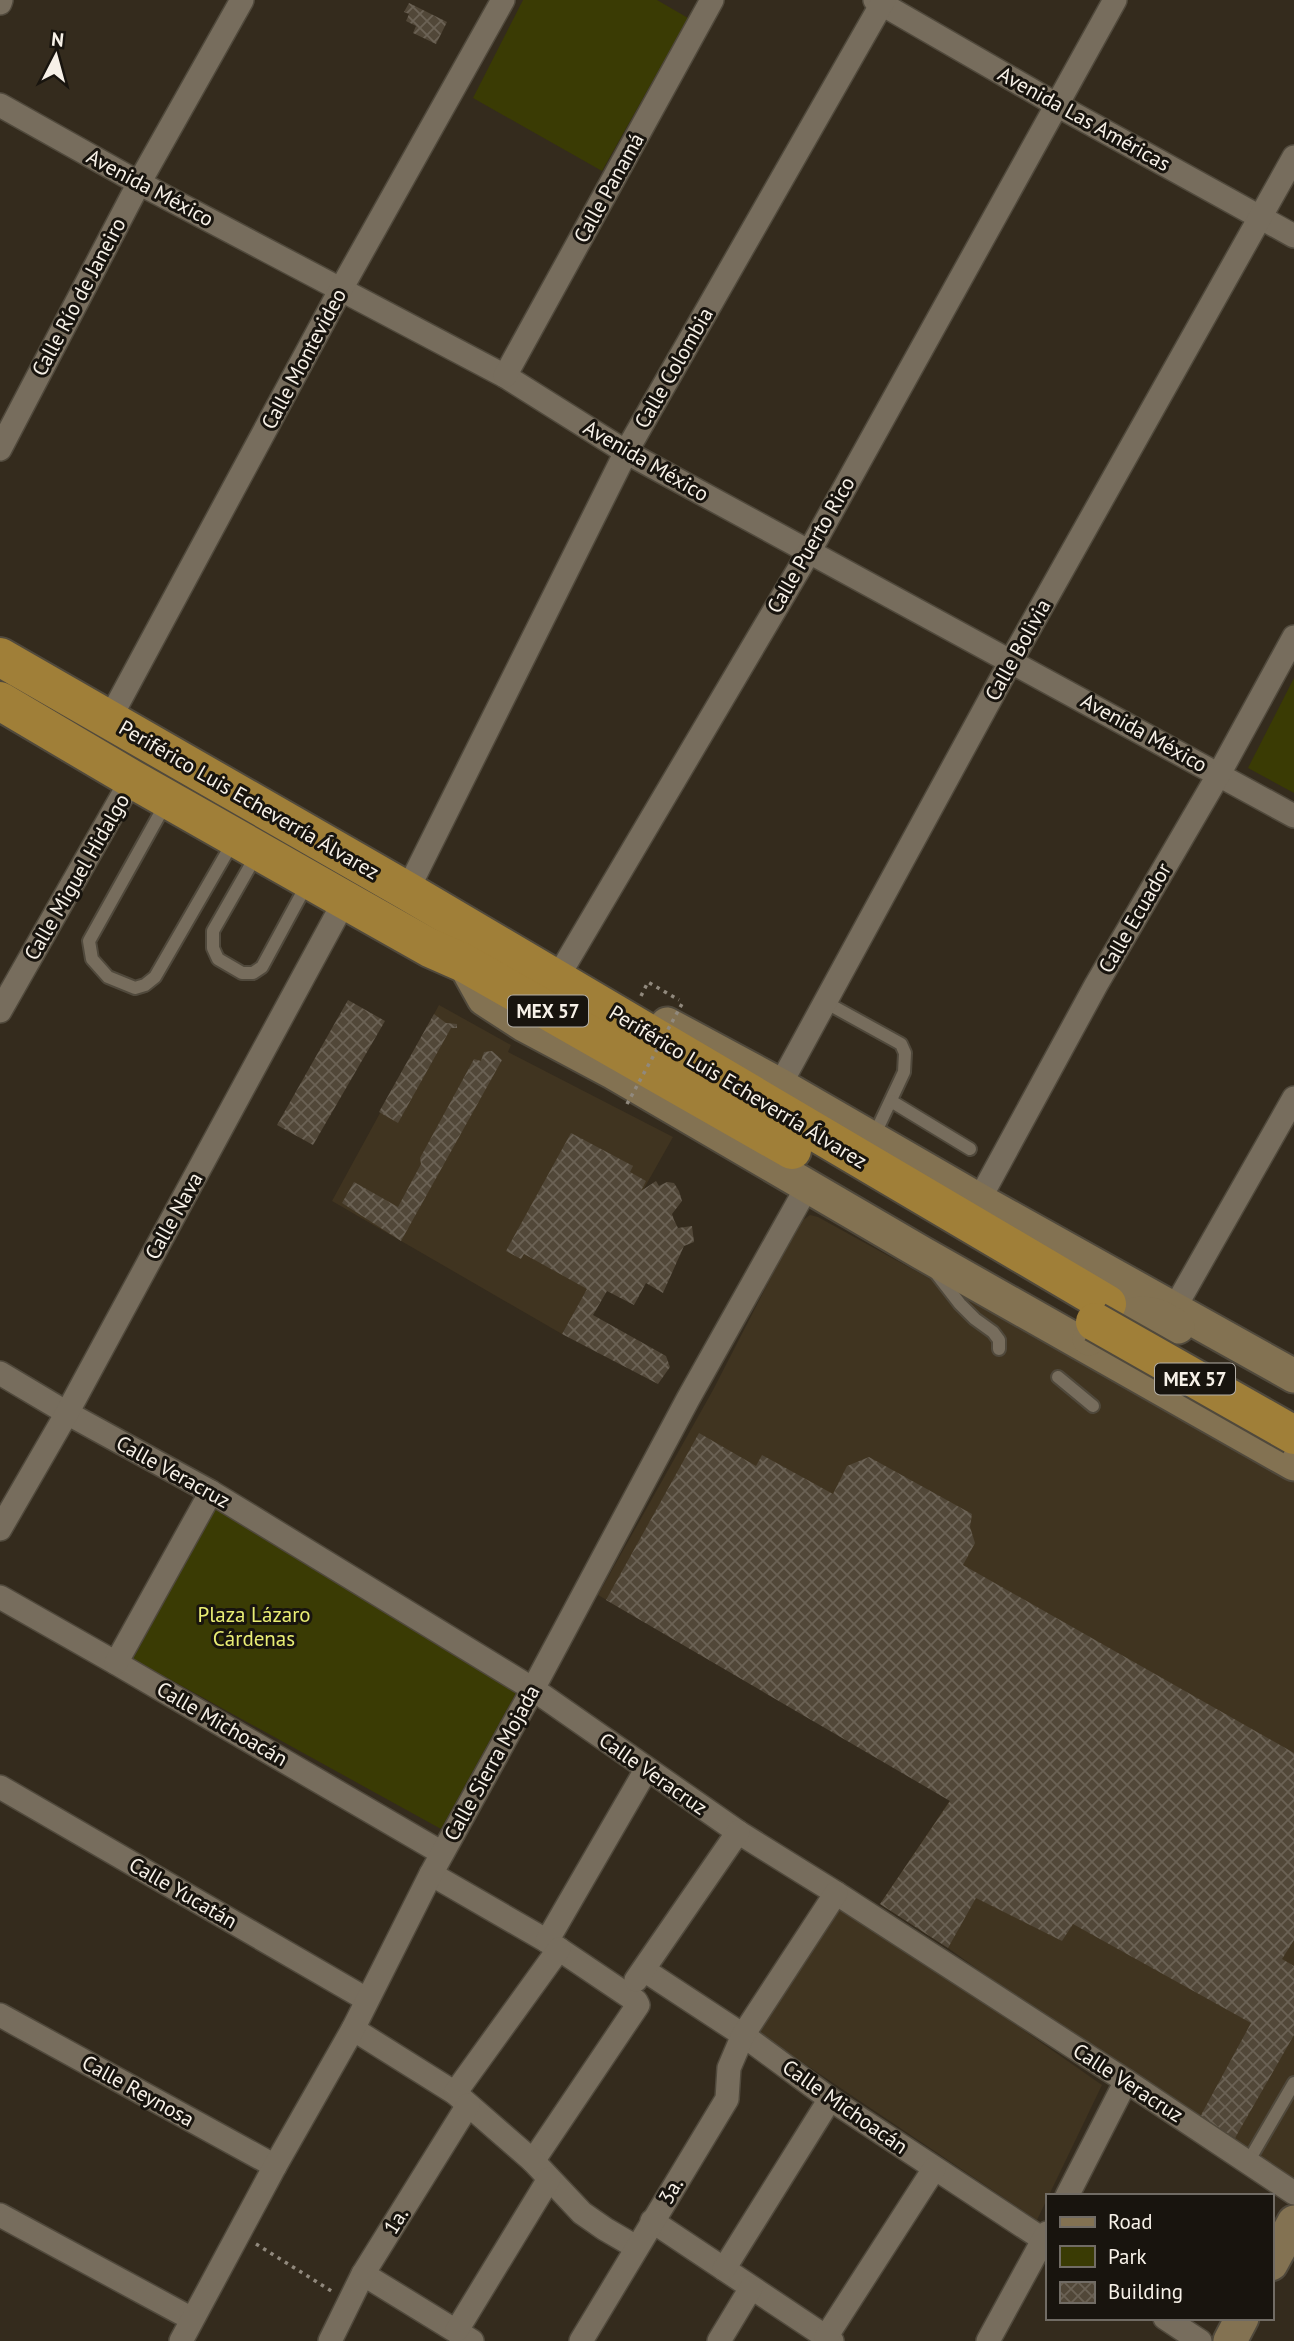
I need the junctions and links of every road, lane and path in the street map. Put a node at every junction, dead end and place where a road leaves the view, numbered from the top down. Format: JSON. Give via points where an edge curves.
{"nodes":[{"id":1,"x":242,"y":0,"type":"edge"},
{"id":2,"x":503,"y":0,"type":"edge"},
{"id":3,"x":712,"y":0,"type":"edge"},
{"id":4,"x":1115,"y":0,"type":"edge"},
{"id":5,"x":880,"y":1,"type":"edge"},
{"id":6,"x":0,"y":105,"type":"edge"},
{"id":7,"x":1057,"y":105,"type":"junction"},
{"id":8,"x":1294,"y":157,"type":"edge"},
{"id":9,"x":139,"y":183,"type":"junction"},
{"id":10,"x":1261,"y":217,"type":"junction"},
{"id":11,"x":1294,"y":236,"type":"edge"},
{"id":12,"x":341,"y":289,"type":"junction"},
{"id":13,"x":505,"y":376,"type":"junction"},
{"id":14,"x":0,"y":449,"type":"edge"},
{"id":15,"x":626,"y":452,"type":"junction"},
{"id":16,"x":808,"y":552,"type":"junction"},
{"id":17,"x":1294,"y":637,"type":"edge"},
{"id":18,"x":0,"y":657,"type":"edge"},
{"id":19,"x":1011,"y":661,"type":"junction"},
{"id":20,"x":0,"y":701,"type":"edge"},
{"id":21,"x":0,"y":713,"type":"edge"},
{"id":22,"x":109,"y":720,"type":"junction"},
{"id":23,"x":55,"y":734,"type":"junction"},
{"id":24,"x":1219,"y":774,"type":"junction"},
{"id":25,"x":132,"y":779,"type":"junction"},
{"id":26,"x":168,"y":800,"type":"junction"},
{"id":27,"x":1294,"y":816,"type":"edge"},
{"id":28,"x":247,"y":844,"type":"junction"},
{"id":29,"x":309,"y":880,"type":"junction"},
{"id":30,"x":407,"y":891,"type":"junction"},
{"id":31,"x":345,"y":900,"type":"junction"},
{"id":32,"x":464,"y":963,"type":"junction"},
{"id":33,"x":565,"y":985,"type":"junction"},
{"id":34,"x":825,"y":1002,"type":"junction"},
{"id":35,"x":635,"y":1007,"type":"junction"},
{"id":36,"x":0,"y":1011,"type":"edge"},
{"id":37,"x":780,"y":1085,"type":"junction"},
{"id":38,"x":1294,"y":1098,"type":"edge"},
{"id":39,"x":891,"y":1101,"type":"junction"},
{"id":40,"x":627,"y":1104,"type":"dead end"},
{"id":41,"x":873,"y":1139,"type":"junction"},
{"id":42,"x":970,"y":1149,"type":"dead end"},
{"id":43,"x":807,"y":1187,"type":"junction"},
{"id":44,"x":979,"y":1200,"type":"junction"},
{"id":45,"x":922,"y":1253,"type":"junction"},
{"id":46,"x":1174,"y":1309,"type":"junction"},
{"id":47,"x":1095,"y":1324,"type":"junction"},
{"id":48,"x":999,"y":1349,"type":"dead end"},
{"id":49,"x":0,"y":1373,"type":"edge"},
{"id":50,"x":1294,"y":1376,"type":"edge"},
{"id":51,"x":1058,"y":1377,"type":"dead end"},
{"id":52,"x":1294,"y":1390,"type":"edge"},
{"id":53,"x":1179,"y":1400,"type":"junction"},
{"id":54,"x":1093,"y":1406,"type":"dead end"},
{"id":55,"x":1294,"y":1410,"type":"edge"},
{"id":56,"x":67,"y":1413,"type":"junction"},
{"id":57,"x":1294,"y":1435,"type":"edge"},
{"id":58,"x":1294,"y":1442,"type":"edge"},
{"id":59,"x":1294,"y":1464,"type":"edge"},
{"id":60,"x":211,"y":1492,"type":"junction"},
{"id":61,"x":0,"y":1530,"type":"edge"},
{"id":62,"x":0,"y":1597,"type":"edge"},
{"id":63,"x":116,"y":1662,"type":"junction"},
{"id":64,"x":533,"y":1689,"type":"junction"},
{"id":65,"x":646,"y":1770,"type":"junction"},
{"id":66,"x":0,"y":1787,"type":"edge"},
{"id":67,"x":738,"y":1832,"type":"junction"},
{"id":68,"x":442,"y":1853,"type":"junction"},
{"id":69,"x":430,"y":1874,"type":"junction"},
{"id":70,"x":836,"y":1893,"type":"junction"},
{"id":71,"x":553,"y":1945,"type":"junction"},
{"id":72,"x":644,"y":1970,"type":"junction"},
{"id":73,"x":366,"y":1999,"type":"junction"},
{"id":74,"x":631,"y":1999,"type":"junction"},
{"id":75,"x":0,"y":2015,"type":"edge"},
{"id":76,"x":353,"y":2029,"type":"junction"},
{"id":77,"x":743,"y":2035,"type":"junction"},
{"id":78,"x":1126,"y":2081,"type":"junction"},
{"id":79,"x":1294,"y":2082,"type":"edge"},
{"id":80,"x":462,"y":2099,"type":"junction"},
{"id":81,"x":830,"y":2099,"type":"junction"},
{"id":82,"x":533,"y":2161,"type":"junction"},
{"id":83,"x":1248,"y":2162,"type":"junction"},
{"id":84,"x":275,"y":2166,"type":"junction"},
{"id":85,"x":934,"y":2169,"type":"junction"},
{"id":86,"x":549,"y":2179,"type":"junction"},
{"id":87,"x":1294,"y":2193,"type":"edge"},
{"id":88,"x":1068,"y":2194,"type":"edge"},
{"id":89,"x":0,"y":2215,"type":"edge"},
{"id":90,"x":652,"y":2221,"type":"junction"},
{"id":91,"x":1294,"y":2221,"type":"edge"},
{"id":92,"x":240,"y":2234,"type":"junction"},
{"id":93,"x":1046,"y":2239,"type":"edge"},
{"id":94,"x":636,"y":2247,"type":"junction"},
{"id":95,"x":1273,"y":2260,"type":"edge"},
{"id":96,"x":724,"y":2269,"type":"junction"},
{"id":97,"x":363,"y":2274,"type":"junction"},
{"id":98,"x":751,"y":2288,"type":"junction"},
{"id":99,"x":351,"y":2302,"type":"junction"},
{"id":100,"x":192,"y":2319,"type":"junction"},
{"id":101,"x":1168,"y":2320,"type":"edge"},
{"id":102,"x":1241,"y":2320,"type":"edge"},
{"id":103,"x":465,"y":2338,"type":"edge"},
{"id":104,"x":829,"y":2339,"type":"edge"},
{"id":105,"x":181,"y":2341,"type":"edge"},
{"id":106,"x":330,"y":2341,"type":"edge"},
{"id":107,"x":581,"y":2341,"type":"edge"},
{"id":108,"x":719,"y":2341,"type":"edge"},
{"id":109,"x":988,"y":2341,"type":"edge"},
{"id":110,"x":1200,"y":2341,"type":"edge"},
{"id":111,"x":1230,"y":2341,"type":"edge"}],
"edges":[{"from":1,"to":9,"type":"street","name":"Calle Río de Janeiro"},
{"from":2,"to":12,"type":"street","name":"Calle Montevideo"},
{"from":3,"to":13,"type":"street","name":"Calle Panamá"},
{"from":4,"to":7,"type":"street","name":"Calle Puerto Rico"},
{"from":5,"to":7,"type":"street","name":"Avenida Las Américas"},
{"from":5,"to":15,"type":"street","name":"Calle Colombia"},
{"from":6,"to":9,"type":"street","name":"Avenida México"},
{"from":7,"to":10,"type":"street","name":"Avenida Las Américas"},
{"from":7,"to":16,"type":"street","name":"Calle Puerto Rico"},
{"from":8,"to":10,"type":"street","name":"Calle Bolivia"},
{"from":9,"to":12,"type":"street","name":"Avenida México"},
{"from":9,"to":14,"type":"street","name":"Calle Río de Janeiro"},
{"from":10,"to":11,"type":"street","name":"Avenida Las Américas"},
{"from":10,"to":19,"type":"street","name":"Calle Bolivia"},
{"from":12,"to":13,"type":"street","name":"Avenida México"},
{"from":12,"to":22,"type":"street","name":"Calle Montevideo"},
{"from":13,"to":15,"type":"street","name":"Avenida México"},
{"from":15,"to":16,"type":"street","name":"Avenida México"},
{"from":15,"to":30,"type":"street","name":"Calle Colombia"},
{"from":16,"to":19,"type":"street","name":"Avenida México"},
{"from":16,"to":33,"type":"street","name":"Calle Puerto Rico"},
{"from":17,"to":24,"type":"street","name":"Calle Ecuador"},
{"from":18,"to":22,"type":"highway","name":"Periférico Luis Echeverría Álvarez","number":"MEX 57"},
{"from":19,"to":24,"type":"street","name":"Avenida México"},
{"from":19,"to":34,"type":"street","name":"Calle Bolivia"},
{"from":20,"to":23,"type":"highway","name":"Periférico Luis Echeverría Álvarez","number":"MEX 57"},
{"from":21,"to":23,"type":"street"},
{"from":22,"to":30,"type":"highway","name":"Periférico Luis Echeverría Álvarez","number":"MEX 57"},
{"from":23,"to":25,"type":"highway","name":"Periférico Luis Echeverría Álvarez","number":"MEX 57"},
{"from":24,"to":27,"type":"street","name":"Avenida México"},
{"from":24,"to":44,"type":"street","name":"Calle Ecuador","via":[[1096,985]]},
{"from":25,"to":26,"type":"highway","name":"Periférico Luis Echeverría Álvarez","number":"MEX 57"},
{"from":25,"to":36,"type":"street","name":"Calle Miguel Hidalgo"},
{"from":26,"to":28,"type":"highway","name":"Periférico Luis Echeverría Álvarez","number":"MEX 57"},
{"from":26,"to":28,"type":"lane","via":[[89,941],[92,959],[108,977],[135,988],[155,977]]},
{"from":28,"to":29,"type":"highway","name":"Periférico Luis Echeverría Álvarez","number":"MEX 57"},
{"from":28,"to":29,"type":"lane","via":[[213,932],[218,959],[242,974],[262,967]]},
{"from":29,"to":31,"type":"highway","name":"Periférico Luis Echeverría Álvarez","number":"MEX 57"},
{"from":30,"to":33,"type":"highway","name":"Periférico Luis Echeverría Álvarez","number":"MEX 57"},
{"from":31,"to":32,"type":"highway","name":"Periférico Luis Echeverría Álvarez","number":"MEX 57"},
{"from":31,"to":56,"type":"street","name":"Calle Nava"},
{"from":32,"to":43,"type":"street","via":[[484,999]]},
{"from":32,"to":47,"type":"highway","name":"Periférico Luis Echeverría Álvarez","number":"MEX 57"},
{"from":33,"to":35,"type":"street"},
{"from":33,"to":47,"type":"highway","name":"Periférico Luis Echeverría Álvarez","number":"MEX 57"},
{"from":34,"to":37,"type":"street","name":"Calle Bolivia"},
{"from":34,"to":39,"type":"lane","via":[[901,1044],[906,1061]]},
{"from":35,"to":37,"type":"street"},
{"from":35,"to":40,"type":"path","bridge":true,"via":[[648,982],[683,1003]]},
{"from":37,"to":41,"type":"street"},
{"from":38,"to":46,"type":"street"},
{"from":39,"to":41,"type":"lane"},
{"from":39,"to":42,"type":"lane"},
{"from":41,"to":44,"type":"street"},
{"from":43,"to":45,"type":"street"},
{"from":43,"to":64,"type":"street","name":"Calle Sierra Mojada"},
{"from":44,"to":46,"type":"street"},
{"from":45,"to":47,"type":"street"},
{"from":45,"to":48,"type":"lane","via":[[955,1298],[993,1332]]},
{"from":46,"to":50,"type":"street"},
{"from":47,"to":52,"type":"street","via":[[1097,1332],[1145,1313],[1159,1316]]},
{"from":47,"to":53,"type":"street"},
{"from":47,"to":55,"type":"highway","name":"Periférico Luis Echeverría Álvarez","number":"MEX 57"},
{"from":47,"to":57,"type":"highway","name":"Periférico Luis Echeverría Álvarez","number":"MEX 57","bridge":true},
{"from":49,"to":56,"type":"street","name":"Calle Veracruz"},
{"from":51,"to":54,"type":"lane"},
{"from":53,"to":58,"type":"street","via":[[1198,1399],[1224,1406]]},
{"from":53,"to":59,"type":"street"},
{"from":56,"to":60,"type":"street","name":"Calle Veracruz"},
{"from":56,"to":61,"type":"street","name":"Calle Nava"},
{"from":60,"to":63,"type":"street"},
{"from":60,"to":64,"type":"street","name":"Calle Veracruz"},
{"from":62,"to":63,"type":"street","name":"Calle Michoacán"},
{"from":63,"to":68,"type":"street","name":"Calle Michoacán"},
{"from":64,"to":65,"type":"street","name":"Calle Veracruz"},
{"from":64,"to":68,"type":"street","name":"Calle Sierra Mojada"},
{"from":65,"to":67,"type":"street","name":"Calle Veracruz"},
{"from":65,"to":71,"type":"street","name":"1a."},
{"from":66,"to":73,"type":"street","name":"Calle Yucatán"},
{"from":67,"to":70,"type":"street","name":"Calle Veracruz"},
{"from":67,"to":72,"type":"street"},
{"from":68,"to":69,"type":"street","name":"Calle Sierra Mojada"},
{"from":69,"to":71,"type":"street"},
{"from":69,"to":73,"type":"street","name":"Calle Sierra Mojada"},
{"from":70,"to":77,"type":"street","name":"3a."},
{"from":70,"to":78,"type":"street","name":"Calle Veracruz"},
{"from":71,"to":74,"type":"street"},
{"from":71,"to":80,"type":"street","name":"1a."},
{"from":72,"to":74,"type":"street"},
{"from":72,"to":77,"type":"street","name":"Calle Michoacán"},
{"from":73,"to":76,"type":"street","name":"Calle Sierra Mojada"},
{"from":74,"to":82,"type":"street"},
{"from":75,"to":84,"type":"street","name":"Calle Reynosa"},
{"from":76,"to":80,"type":"street"},
{"from":76,"to":84,"type":"street","name":"Calle Sierra Mojada"},
{"from":77,"to":81,"type":"street","name":"Calle Michoacán"},
{"from":77,"to":90,"type":"street","name":"3a.","via":[[729,2068],[727,2099]]},
{"from":78,"to":83,"type":"street","name":"Calle Veracruz"},
{"from":78,"to":88,"type":"street"},
{"from":79,"to":83,"type":"lane"},
{"from":80,"to":82,"type":"street"},
{"from":80,"to":97,"type":"street","name":"1a."},
{"from":81,"to":85,"type":"street","name":"Calle Michoacán"},
{"from":81,"to":96,"type":"street"},
{"from":82,"to":86,"type":"street"},
{"from":83,"to":87,"type":"street","name":"Calle Veracruz"},
{"from":84,"to":92,"type":"street","name":"Calle Sierra Mojada"},
{"from":85,"to":93,"type":"street","name":"Calle Michoacán"},
{"from":85,"to":104,"type":"street"},
{"from":86,"to":94,"type":"street","via":[[582,2213]]},
{"from":86,"to":103,"type":"street"},
{"from":89,"to":100,"type":"street"},
{"from":90,"to":94,"type":"street","name":"3a."},
{"from":90,"to":96,"type":"street"},
{"from":91,"to":95,"type":"street"},
{"from":92,"to":99,"type":"path"},
{"from":92,"to":100,"type":"street","name":"Calle Sierra Mojada"},
{"from":93,"to":109,"type":"street"},
{"from":94,"to":107,"type":"street","name":"3a."},
{"from":96,"to":98,"type":"street"},
{"from":97,"to":99,"type":"street","name":"1a."},
{"from":97,"to":103,"type":"street"},
{"from":98,"to":104,"type":"street"},
{"from":98,"to":108,"type":"street"},
{"from":99,"to":106,"type":"street","name":"1a."},
{"from":100,"to":105,"type":"street","name":"Calle Sierra Mojada"},
{"from":101,"to":110,"type":"street"},
{"from":102,"to":111,"type":"street"}]}
